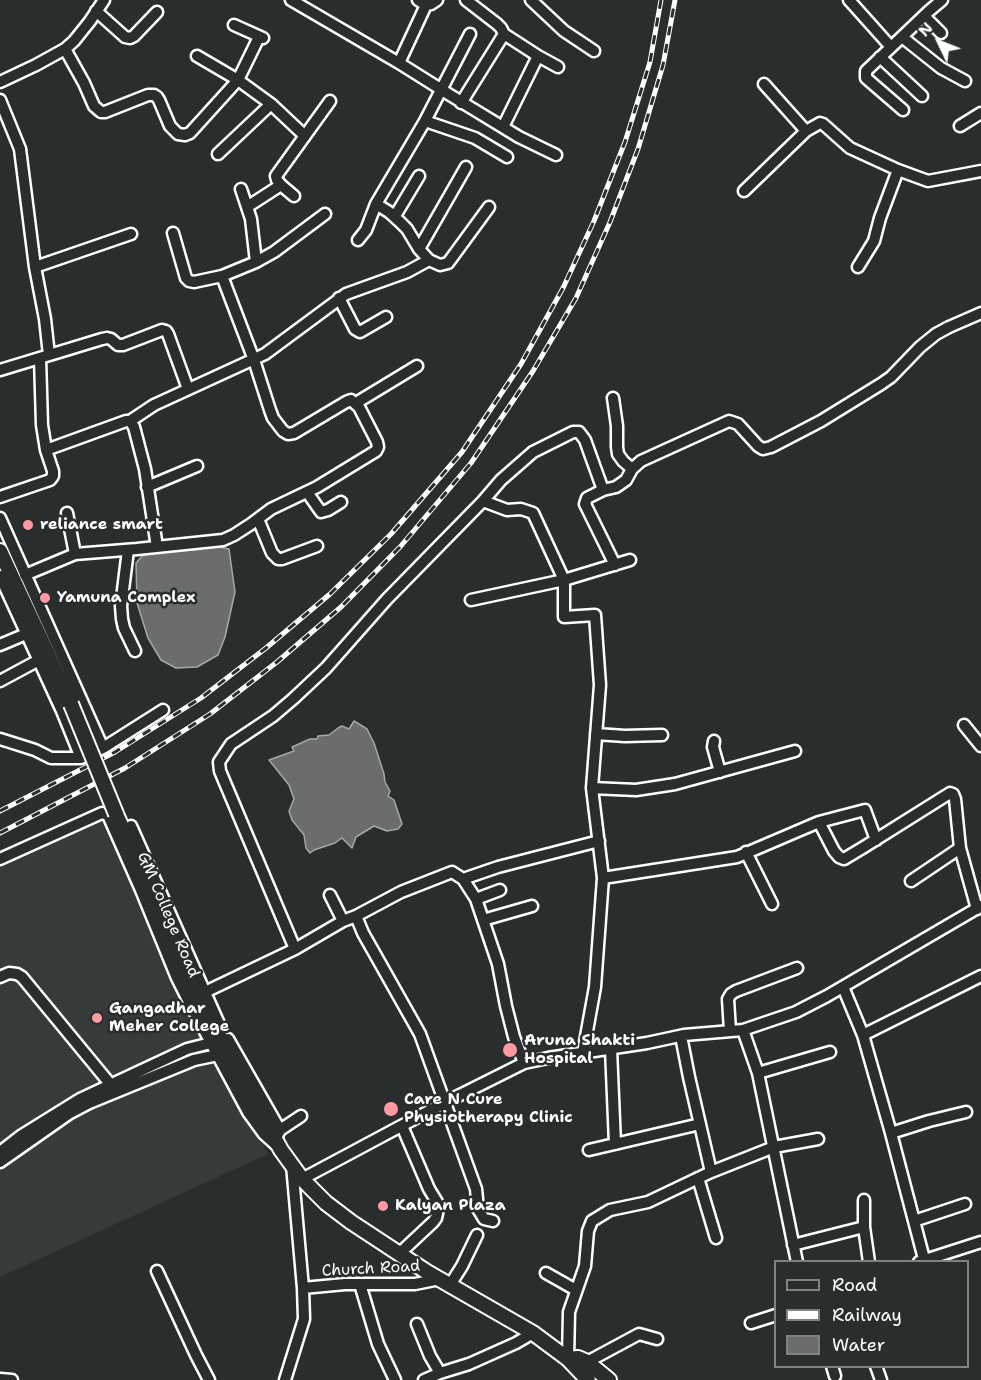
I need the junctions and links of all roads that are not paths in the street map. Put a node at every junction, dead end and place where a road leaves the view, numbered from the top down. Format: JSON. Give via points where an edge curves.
{"nodes":[{"id":1,"x":104,"y":0,"type":"edge"},
{"id":2,"x":291,"y":0,"type":"edge"},
{"id":3,"x":466,"y":0,"type":"edge"},
{"id":4,"x":531,"y":0,"type":"edge"},
{"id":5,"x":849,"y":0,"type":"edge"},
{"id":6,"x":942,"y":0,"type":"edge"},
{"id":7,"x":427,"y":2,"type":"edge"},
{"id":8,"x":96,"y":11,"type":"junction"},
{"id":9,"x":157,"y":12,"type":"dead end"},
{"id":10,"x":924,"y":16,"type":"junction"},
{"id":11,"x":234,"y":25,"type":"dead end"},
{"id":12,"x":941,"y":33,"type":"dead end"},
{"id":13,"x":470,"y":34,"type":"dead end"},
{"id":14,"x":504,"y":34,"type":"junction"},
{"id":15,"x":902,"y":37,"type":"junction"},
{"id":16,"x":891,"y":47,"type":"junction"},
{"id":17,"x":64,"y":48,"type":"junction"},
{"id":18,"x":594,"y":51,"type":"dead end"},
{"id":19,"x":197,"y":56,"type":"dead end"},
{"id":20,"x":538,"y":57,"type":"junction"},
{"id":21,"x":880,"y":57,"type":"junction"},
{"id":22,"x":399,"y":63,"type":"junction"},
{"id":23,"x":558,"y":67,"type":"dead end"},
{"id":24,"x":237,"y":80,"type":"junction"},
{"id":25,"x":965,"y":81,"type":"dead end"},
{"id":26,"x":0,"y":82,"type":"edge"},
{"id":27,"x":764,"y":84,"type":"dead end"},
{"id":28,"x":441,"y":90,"type":"junction"},
{"id":29,"x":922,"y":96,"type":"dead end"},
{"id":30,"x":0,"y":99,"type":"edge"},
{"id":31,"x":330,"y":100,"type":"dead end"},
{"id":32,"x":461,"y":103,"type":"junction"},
{"id":33,"x":271,"y":104,"type":"junction"},
{"id":34,"x":903,"y":110,"type":"dead end"},
{"id":35,"x":981,"y":113,"type":"edge"},
{"id":36,"x":425,"y":121,"type":"junction"},
{"id":37,"x":960,"y":126,"type":"dead end"},
{"id":38,"x":503,"y":127,"type":"junction"},
{"id":39,"x":806,"y":131,"type":"junction"},
{"id":40,"x":305,"y":136,"type":"junction"},
{"id":41,"x":218,"y":154,"type":"dead end"},
{"id":42,"x":556,"y":155,"type":"dead end"},
{"id":43,"x":507,"y":157,"type":"dead end"},
{"id":44,"x":466,"y":167,"type":"dead end"},
{"id":45,"x":898,"y":170,"type":"junction"},
{"id":46,"x":981,"y":171,"type":"edge"},
{"id":47,"x":419,"y":176,"type":"dead end"},
{"id":48,"x":281,"y":185,"type":"junction"},
{"id":49,"x":241,"y":189,"type":"dead end"},
{"id":50,"x":744,"y":191,"type":"dead end"},
{"id":51,"x":294,"y":196,"type":"dead end"},
{"id":52,"x":376,"y":204,"type":"junction"},
{"id":53,"x":247,"y":207,"type":"junction"},
{"id":54,"x":489,"y":207,"type":"dead end"},
{"id":55,"x":325,"y":214,"type":"dead end"},
{"id":56,"x":395,"y":216,"type":"junction"},
{"id":57,"x":173,"y":233,"type":"dead end"},
{"id":58,"x":131,"y":234,"type":"dead end"},
{"id":59,"x":358,"y":240,"type":"dead end"},
{"id":60,"x":419,"y":249,"type":"junction"},
{"id":61,"x":429,"y":260,"type":"junction"},
{"id":62,"x":255,"y":262,"type":"junction"},
{"id":63,"x":35,"y":267,"type":"junction"},
{"id":64,"x":858,"y":267,"type":"dead end"},
{"id":65,"x":222,"y":276,"type":"junction"},
{"id":66,"x":339,"y":298,"type":"junction"},
{"id":67,"x":981,"y":313,"type":"edge"},
{"id":68,"x":386,"y":317,"type":"dead end"},
{"id":69,"x":45,"y":356,"type":"junction"},
{"id":70,"x":254,"y":360,"type":"junction"},
{"id":71,"x":417,"y":366,"type":"dead end"},
{"id":72,"x":0,"y":370,"type":"edge"},
{"id":73,"x":188,"y":389,"type":"junction"},
{"id":74,"x":613,"y":398,"type":"dead end"},
{"id":75,"x":356,"y":403,"type":"junction"},
{"id":76,"x":130,"y":421,"type":"junction"},
{"id":77,"x":46,"y":450,"type":"junction"},
{"id":78,"x":197,"y":466,"type":"dead end"},
{"id":79,"x":632,"y":469,"type":"junction"},
{"id":80,"x":147,"y":487,"type":"junction"},
{"id":81,"x":603,"y":490,"type":"junction"},
{"id":82,"x":307,"y":492,"type":"junction"},
{"id":83,"x":0,"y":497,"type":"edge"},
{"id":84,"x":483,"y":501,"type":"junction"},
{"id":85,"x":341,"y":502,"type":"dead end"},
{"id":86,"x":67,"y":513,"type":"dead end"},
{"id":87,"x":0,"y":518,"type":"edge"},
{"id":88,"x":258,"y":519,"type":"junction"},
{"id":89,"x":318,"y":546,"type":"dead end"},
{"id":90,"x":157,"y":547,"type":"junction"},
{"id":91,"x":128,"y":550,"type":"junction"},
{"id":92,"x":0,"y":551,"type":"edge"},
{"id":93,"x":75,"y":554,"type":"junction"},
{"id":94,"x":630,"y":560,"type":"dead end"},
{"id":95,"x":615,"y":565,"type":"junction"},
{"id":96,"x":25,"y":575,"type":"junction"},
{"id":97,"x":0,"y":576,"type":"edge"},
{"id":98,"x":564,"y":580,"type":"junction"},
{"id":99,"x":3,"y":591,"type":"edge"},
{"id":100,"x":471,"y":600,"type":"dead end"},
{"id":101,"x":26,"y":634,"type":"junction"},
{"id":102,"x":0,"y":645,"type":"edge"},
{"id":103,"x":135,"y":651,"type":"dead end"},
{"id":104,"x":39,"y":660,"type":"junction"},
{"id":105,"x":0,"y":681,"type":"edge"},
{"id":106,"x":163,"y":710,"type":"dead end"},
{"id":107,"x":964,"y":725,"type":"dead end"},
{"id":108,"x":596,"y":734,"type":"junction"},
{"id":109,"x":662,"y":735,"type":"dead end"},
{"id":110,"x":0,"y":739,"type":"edge"},
{"id":111,"x":714,"y":741,"type":"dead end"},
{"id":112,"x":981,"y":746,"type":"edge"},
{"id":113,"x":103,"y":748,"type":"junction"},
{"id":114,"x":795,"y":751,"type":"dead end"},
{"id":115,"x":81,"y":758,"type":"junction"},
{"id":116,"x":720,"y":772,"type":"junction"},
{"id":117,"x":592,"y":788,"type":"junction"},
{"id":118,"x":819,"y":822,"type":"junction"},
{"id":119,"x":131,"y":826,"type":"dead end"},
{"id":120,"x":876,"y":840,"type":"junction"},
{"id":121,"x":599,"y":841,"type":"junction"},
{"id":122,"x":960,"y":848,"type":"junction"},
{"id":123,"x":746,"y":852,"type":"junction"},
{"id":124,"x":0,"y":859,"type":"edge"},
{"id":125,"x":603,"y":878,"type":"junction"},
{"id":126,"x":464,"y":879,"type":"junction"},
{"id":127,"x":911,"y":881,"type":"dead end"},
{"id":128,"x":500,"y":891,"type":"dead end"},
{"id":129,"x":330,"y":895,"type":"dead end"},
{"id":130,"x":476,"y":899,"type":"junction"},
{"id":131,"x":772,"y":904,"type":"dead end"},
{"id":132,"x":532,"y":906,"type":"dead end"},
{"id":133,"x":979,"y":908,"type":"edge"},
{"id":134,"x":356,"y":916,"type":"junction"},
{"id":135,"x":483,"y":920,"type":"junction"},
{"id":136,"x":343,"y":921,"type":"junction"},
{"id":137,"x":294,"y":949,"type":"junction"},
{"id":138,"x":797,"y":968,"type":"dead end"},
{"id":139,"x":981,"y":976,"type":"edge"},
{"id":140,"x":0,"y":977,"type":"edge"},
{"id":141,"x":843,"y":987,"type":"junction"},
{"id":142,"x":205,"y":992,"type":"junction"},
{"id":143,"x":743,"y":1030,"type":"junction"},
{"id":144,"x":730,"y":1031,"type":"junction"},
{"id":145,"x":681,"y":1035,"type":"junction"},
{"id":146,"x":863,"y":1035,"type":"junction"},
{"id":147,"x":211,"y":1043,"type":"junction"},
{"id":148,"x":611,"y":1049,"type":"junction"},
{"id":149,"x":830,"y":1052,"type":"dead end"},
{"id":150,"x":583,"y":1053,"type":"junction"},
{"id":151,"x":218,"y":1055,"type":"junction"},
{"id":152,"x":524,"y":1063,"type":"junction"},
{"id":153,"x":758,"y":1073,"type":"junction"},
{"id":154,"x":111,"y":1085,"type":"junction"},
{"id":155,"x":446,"y":1102,"type":"junction"},
{"id":156,"x":966,"y":1112,"type":"dead end"},
{"id":157,"x":301,"y":1116,"type":"dead end"},
{"id":158,"x":700,"y":1124,"type":"junction"},
{"id":159,"x":402,"y":1126,"type":"junction"},
{"id":160,"x":891,"y":1133,"type":"junction"},
{"id":161,"x":278,"y":1138,"type":"junction"},
{"id":162,"x":818,"y":1139,"type":"dead end"},
{"id":163,"x":615,"y":1144,"type":"junction"},
{"id":164,"x":774,"y":1148,"type":"junction"},
{"id":165,"x":589,"y":1150,"type":"dead end"},
{"id":166,"x":0,"y":1152,"type":"edge"},
{"id":167,"x":0,"y":1162,"type":"edge"},
{"id":168,"x":292,"y":1165,"type":"junction"},
{"id":169,"x":711,"y":1172,"type":"junction"},
{"id":170,"x":698,"y":1178,"type":"junction"},
{"id":171,"x":302,"y":1179,"type":"junction"},
{"id":172,"x":864,"y":1200,"type":"dead end"},
{"id":173,"x":965,"y":1204,"type":"dead end"},
{"id":174,"x":493,"y":1221,"type":"dead end"},
{"id":175,"x":914,"y":1221,"type":"junction"},
{"id":176,"x":864,"y":1227,"type":"junction"},
{"id":177,"x":477,"y":1235,"type":"dead end"},
{"id":178,"x":716,"y":1238,"type":"dead end"},
{"id":179,"x":981,"y":1242,"type":"edge"},
{"id":180,"x":793,"y":1245,"type":"junction"},
{"id":181,"x":400,"y":1253,"type":"junction"},
{"id":182,"x":797,"y":1260,"type":"edge"},
{"id":183,"x":869,"y":1260,"type":"edge"},
{"id":184,"x":921,"y":1260,"type":"edge"},
{"id":185,"x":157,"y":1271,"type":"dead end"},
{"id":186,"x":546,"y":1273,"type":"dead end"},
{"id":187,"x":445,"y":1282,"type":"junction"},
{"id":188,"x":360,"y":1284,"type":"junction"},
{"id":189,"x":303,"y":1288,"type":"junction"},
{"id":190,"x":576,"y":1290,"type":"junction"},
{"id":191,"x":774,"y":1316,"type":"edge"},
{"id":192,"x":751,"y":1323,"type":"dead end"},
{"id":193,"x":417,"y":1324,"type":"dead end"},
{"id":194,"x":533,"y":1333,"type":"junction"},
{"id":195,"x":657,"y":1339,"type":"dead end"},
{"id":196,"x":568,"y":1359,"type":"junction"},
{"id":197,"x":587,"y":1362,"type":"junction"},
{"id":198,"x":440,"y":1373,"type":"junction"},
{"id":199,"x":0,"y":1379,"type":"edge"},
{"id":200,"x":12,"y":1380,"type":"edge"},
{"id":201,"x":209,"y":1380,"type":"edge"},
{"id":202,"x":285,"y":1380,"type":"edge"},
{"id":203,"x":394,"y":1380,"type":"edge"},
{"id":204,"x":424,"y":1380,"type":"edge"},
{"id":205,"x":588,"y":1380,"type":"edge"},
{"id":206,"x":598,"y":1380,"type":"edge"},
{"id":207,"x":609,"y":1380,"type":"edge"}],
"edges":[{"from":1,"to":8,"type":"street"},
{"from":2,"to":22,"type":"street"},
{"from":3,"to":14,"type":"street"},
{"from":4,"to":18,"type":"street","via":[[564,31]]},
{"from":5,"to":16,"type":"street"},
{"from":6,"to":10,"type":"street"},
{"from":7,"to":22,"type":"street"},
{"from":8,"to":9,"type":"street","via":[[130,38]]},
{"from":8,"to":17,"type":"street"},
{"from":10,"to":12,"type":"street"},
{"from":10,"to":15,"type":"street"},
{"from":11,"to":24,"type":"street","via":[[261,38]]},
{"from":13,"to":28,"type":"street"},
{"from":14,"to":20,"type":"street"},
{"from":14,"to":32,"type":"street"},
{"from":15,"to":16,"type":"street"},
{"from":15,"to":25,"type":"street","via":[[941,68]]},
{"from":16,"to":21,"type":"street"},
{"from":17,"to":24,"type":"street","via":[[97,110],[105,112],[154,95],[178,134],[190,133]]},
{"from":17,"to":26,"type":"street"},
{"from":19,"to":24,"type":"street"},
{"from":20,"to":23,"type":"street"},
{"from":20,"to":38,"type":"street"},
{"from":21,"to":29,"type":"street"},
{"from":21,"to":34,"type":"street","via":[[866,71],[866,78]]},
{"from":22,"to":28,"type":"street"},
{"from":24,"to":33,"type":"street"},
{"from":27,"to":39,"type":"street"},
{"from":28,"to":32,"type":"street"},
{"from":28,"to":36,"type":"street"},
{"from":30,"to":63,"type":"street","via":[[20,149]]},
{"from":31,"to":40,"type":"street"},
{"from":32,"to":38,"type":"street"},
{"from":33,"to":40,"type":"street"},
{"from":33,"to":41,"type":"street"},
{"from":35,"to":37,"type":"street"},
{"from":36,"to":43,"type":"street","via":[[475,138]]},
{"from":36,"to":52,"type":"street"},
{"from":38,"to":42,"type":"street"},
{"from":39,"to":45,"type":"street","via":[[823,124],[850,148]]},
{"from":39,"to":50,"type":"street"},
{"from":40,"to":48,"type":"street","via":[[276,176]]},
{"from":44,"to":60,"type":"street"},
{"from":45,"to":46,"type":"street","via":[[928,181]]},
{"from":45,"to":64,"type":"street","via":[[874,242]]},
{"from":47,"to":56,"type":"street"},
{"from":48,"to":51,"type":"street"},
{"from":48,"to":53,"type":"street"},
{"from":49,"to":53,"type":"street"},
{"from":52,"to":56,"type":"street"},
{"from":52,"to":59,"type":"street"},
{"from":53,"to":62,"type":"street"},
{"from":54,"to":61,"type":"street","via":[[448,263],[440,265]]},
{"from":55,"to":62,"type":"street"},
{"from":56,"to":60,"type":"street"},
{"from":57,"to":65,"type":"street","via":[[189,281]]},
{"from":58,"to":63,"type":"street"},
{"from":60,"to":61,"type":"street"},
{"from":61,"to":66,"type":"street"},
{"from":62,"to":65,"type":"street"},
{"from":63,"to":69,"type":"street","via":[[45,319]]},
{"from":65,"to":70,"type":"street"},
{"from":66,"to":68,"type":"street","via":[[360,332]]},
{"from":66,"to":70,"type":"street"},
{"from":67,"to":79,"type":"street","via":[[936,334],[881,384],[771,447],[758,446],[738,424],[729,421],[641,461]]},
{"from":69,"to":72,"type":"street"},
{"from":69,"to":73,"type":"street","via":[[107,338],[123,345],[162,330],[168,334]]},
{"from":69,"to":77,"type":"street","via":[[42,425]]},
{"from":70,"to":73,"type":"street"},
{"from":70,"to":75,"type":"street","via":[[273,418],[288,434],[346,402]]},
{"from":71,"to":75,"type":"street"},
{"from":73,"to":76,"type":"street"},
{"from":74,"to":79,"type":"street","via":[[618,454]]},
{"from":75,"to":82,"type":"street","via":[[377,442],[376,451]]},
{"from":76,"to":77,"type":"street"},
{"from":76,"to":80,"type":"street"},
{"from":77,"to":83,"type":"street","via":[[53,471],[50,480]]},
{"from":78,"to":80,"type":"street"},
{"from":79,"to":81,"type":"street","via":[[626,480]]},
{"from":80,"to":90,"type":"street"},
{"from":81,"to":84,"type":"street","via":[[585,440],[579,432],[573,432],[533,452]]},
{"from":81,"to":95,"type":"street","via":[[587,498],[585,504]]},
{"from":82,"to":85,"type":"street","via":[[321,512]]},
{"from":82,"to":88,"type":"street","via":[[271,508]]},
{"from":84,"to":98,"type":"street","via":[[507,510],[533,513]]},
{"from":84,"to":137,"type":"street","via":[[326,668],[273,716],[231,744],[219,762]]},
{"from":86,"to":93,"type":"street"},
{"from":87,"to":96,"type":"street"},
{"from":88,"to":89,"type":"street","via":[[278,559]]},
{"from":88,"to":90,"type":"street","via":[[223,540]]},
{"from":90,"to":91,"type":"street"},
{"from":91,"to":93,"type":"street"},
{"from":91,"to":103,"type":"street","via":[[121,606],[124,628]]},
{"from":92,"to":161,"type":"main road","bridge":true,"via":[[71,704],[185,971]]},
{"from":93,"to":96,"type":"street"},
{"from":94,"to":95,"type":"street"},
{"from":95,"to":98,"type":"street"},
{"from":96,"to":113,"type":"street"},
{"from":97,"to":99,"type":"street"},
{"from":98,"to":100,"type":"street"},
{"from":98,"to":108,"type":"street","via":[[564,617],[595,615],[600,685]]},
{"from":99,"to":101,"type":"street"},
{"from":101,"to":102,"type":"street"},
{"from":101,"to":104,"type":"street"},
{"from":104,"to":105,"type":"street"},
{"from":104,"to":115,"type":"street"},
{"from":106,"to":113,"type":"street"},
{"from":107,"to":112,"type":"street"},
{"from":108,"to":109,"type":"street"},
{"from":108,"to":117,"type":"street"},
{"from":110,"to":115,"type":"street","via":[[51,758]]},
{"from":111,"to":116,"type":"street"},
{"from":113,"to":115,"type":"street"},
{"from":114,"to":116,"type":"street"},
{"from":116,"to":117,"type":"street","via":[[636,790]]},
{"from":117,"to":121,"type":"street"},
{"from":118,"to":120,"type":"street","via":[[865,810]]},
{"from":118,"to":120,"type":"street","via":[[839,858],[844,859]]},
{"from":118,"to":123,"type":"street"},
{"from":119,"to":142,"type":"street"},
{"from":120,"to":122,"type":"street","via":[[952,794]]},
{"from":121,"to":125,"type":"street"},
{"from":121,"to":126,"type":"street"},
{"from":122,"to":127,"type":"street"},
{"from":122,"to":133,"type":"street"},
{"from":123,"to":125,"type":"street","via":[[737,857]]},
{"from":123,"to":131,"type":"street"},
{"from":124,"to":147,"type":"street","name":"GM College Road","via":[[102,813],[108,815],[177,978]]},
{"from":125,"to":150,"type":"street","via":[[595,987]]},
{"from":126,"to":130,"type":"street"},
{"from":126,"to":134,"type":"street","via":[[449,872]]},
{"from":128,"to":130,"type":"street"},
{"from":129,"to":136,"type":"street"},
{"from":130,"to":135,"type":"street"},
{"from":132,"to":135,"type":"street"},
{"from":133,"to":141,"type":"street"},
{"from":134,"to":136,"type":"street"},
{"from":134,"to":155,"type":"street","via":[[420,1034]]},
{"from":135,"to":152,"type":"street"},
{"from":136,"to":137,"type":"street"},
{"from":137,"to":142,"type":"street"},
{"from":138,"to":144,"type":"street","via":[[731,994]]},
{"from":139,"to":146,"type":"street"},
{"from":140,"to":154,"type":"street","via":[[22,977]]},
{"from":141,"to":143,"type":"street","via":[[796,1012]]},
{"from":141,"to":146,"type":"street"},
{"from":142,"to":161,"type":"street"},
{"from":143,"to":144,"type":"street"},
{"from":143,"to":153,"type":"street"},
{"from":144,"to":145,"type":"street"},
{"from":145,"to":148,"type":"street"},
{"from":145,"to":158,"type":"street"},
{"from":146,"to":160,"type":"street"},
{"from":147,"to":151,"type":"street","name":"GM College Road"},
{"from":147,"to":154,"type":"street","via":[[187,1049]]},
{"from":148,"to":150,"type":"street"},
{"from":148,"to":163,"type":"street"},
{"from":149,"to":153,"type":"street"},
{"from":150,"to":152,"type":"street"},
{"from":151,"to":161,"type":"street","name":"GM College Road","via":[[248,1112],[264,1134]]},
{"from":151,"to":167,"type":"street","via":[[194,1060],[89,1103]]},
{"from":152,"to":155,"type":"street"},
{"from":153,"to":164,"type":"street"},
{"from":154,"to":166,"type":"street","via":[[50,1117]]},
{"from":155,"to":159,"type":"street"},
{"from":155,"to":174,"type":"street","via":[[476,1189],[478,1209],[484,1219]]},
{"from":156,"to":160,"type":"street"},
{"from":157,"to":161,"type":"street"},
{"from":158,"to":163,"type":"street"},
{"from":158,"to":169,"type":"street"},
{"from":159,"to":171,"type":"street"},
{"from":159,"to":181,"type":"street","via":[[438,1209],[433,1222]]},
{"from":160,"to":175,"type":"street"},
{"from":161,"to":168,"type":"main road"},
{"from":162,"to":164,"type":"street"},
{"from":163,"to":165,"type":"street"},
{"from":164,"to":169,"type":"street"},
{"from":164,"to":180,"type":"street"},
{"from":168,"to":171,"type":"main road"},
{"from":168,"to":189,"type":"street"},
{"from":169,"to":170,"type":"street"},
{"from":170,"to":178,"type":"street"},
{"from":170,"to":190,"type":"street","via":[[648,1202],[610,1210],[592,1221],[585,1266]]},
{"from":171,"to":181,"type":"main road","via":[[351,1222]]},
{"from":172,"to":176,"type":"street"},
{"from":173,"to":175,"type":"street"},
{"from":175,"to":184,"type":"street"},
{"from":176,"to":180,"type":"street"},
{"from":176,"to":183,"type":"street"},
{"from":177,"to":187,"type":"street","via":[[462,1266]]},
{"from":179,"to":184,"type":"street"},
{"from":180,"to":182,"type":"street"},
{"from":181,"to":187,"type":"main road"},
{"from":185,"to":201,"type":"street"},
{"from":186,"to":190,"type":"street"},
{"from":187,"to":188,"type":"street","name":"Church Road"},
{"from":187,"to":194,"type":"main road"},
{"from":188,"to":189,"type":"street","name":"Church Road"},
{"from":188,"to":203,"type":"street","via":[[378,1344]]},
{"from":189,"to":202,"type":"street","via":[[304,1319]]},
{"from":190,"to":196,"type":"street","via":[[569,1312]]},
{"from":191,"to":192,"type":"street"},
{"from":193,"to":198,"type":"street"},
{"from":194,"to":196,"type":"main road"},
{"from":194,"to":198,"type":"street","via":[[469,1364]]},
{"from":195,"to":197,"type":"street","via":[[639,1334]]},
{"from":196,"to":197,"type":"main road"},
{"from":196,"to":205,"type":"main road"},
{"from":196,"to":206,"type":"main road"},
{"from":197,"to":207,"type":"main road"},
{"from":198,"to":204,"type":"street"},
{"from":199,"to":200,"type":"street"}]}
